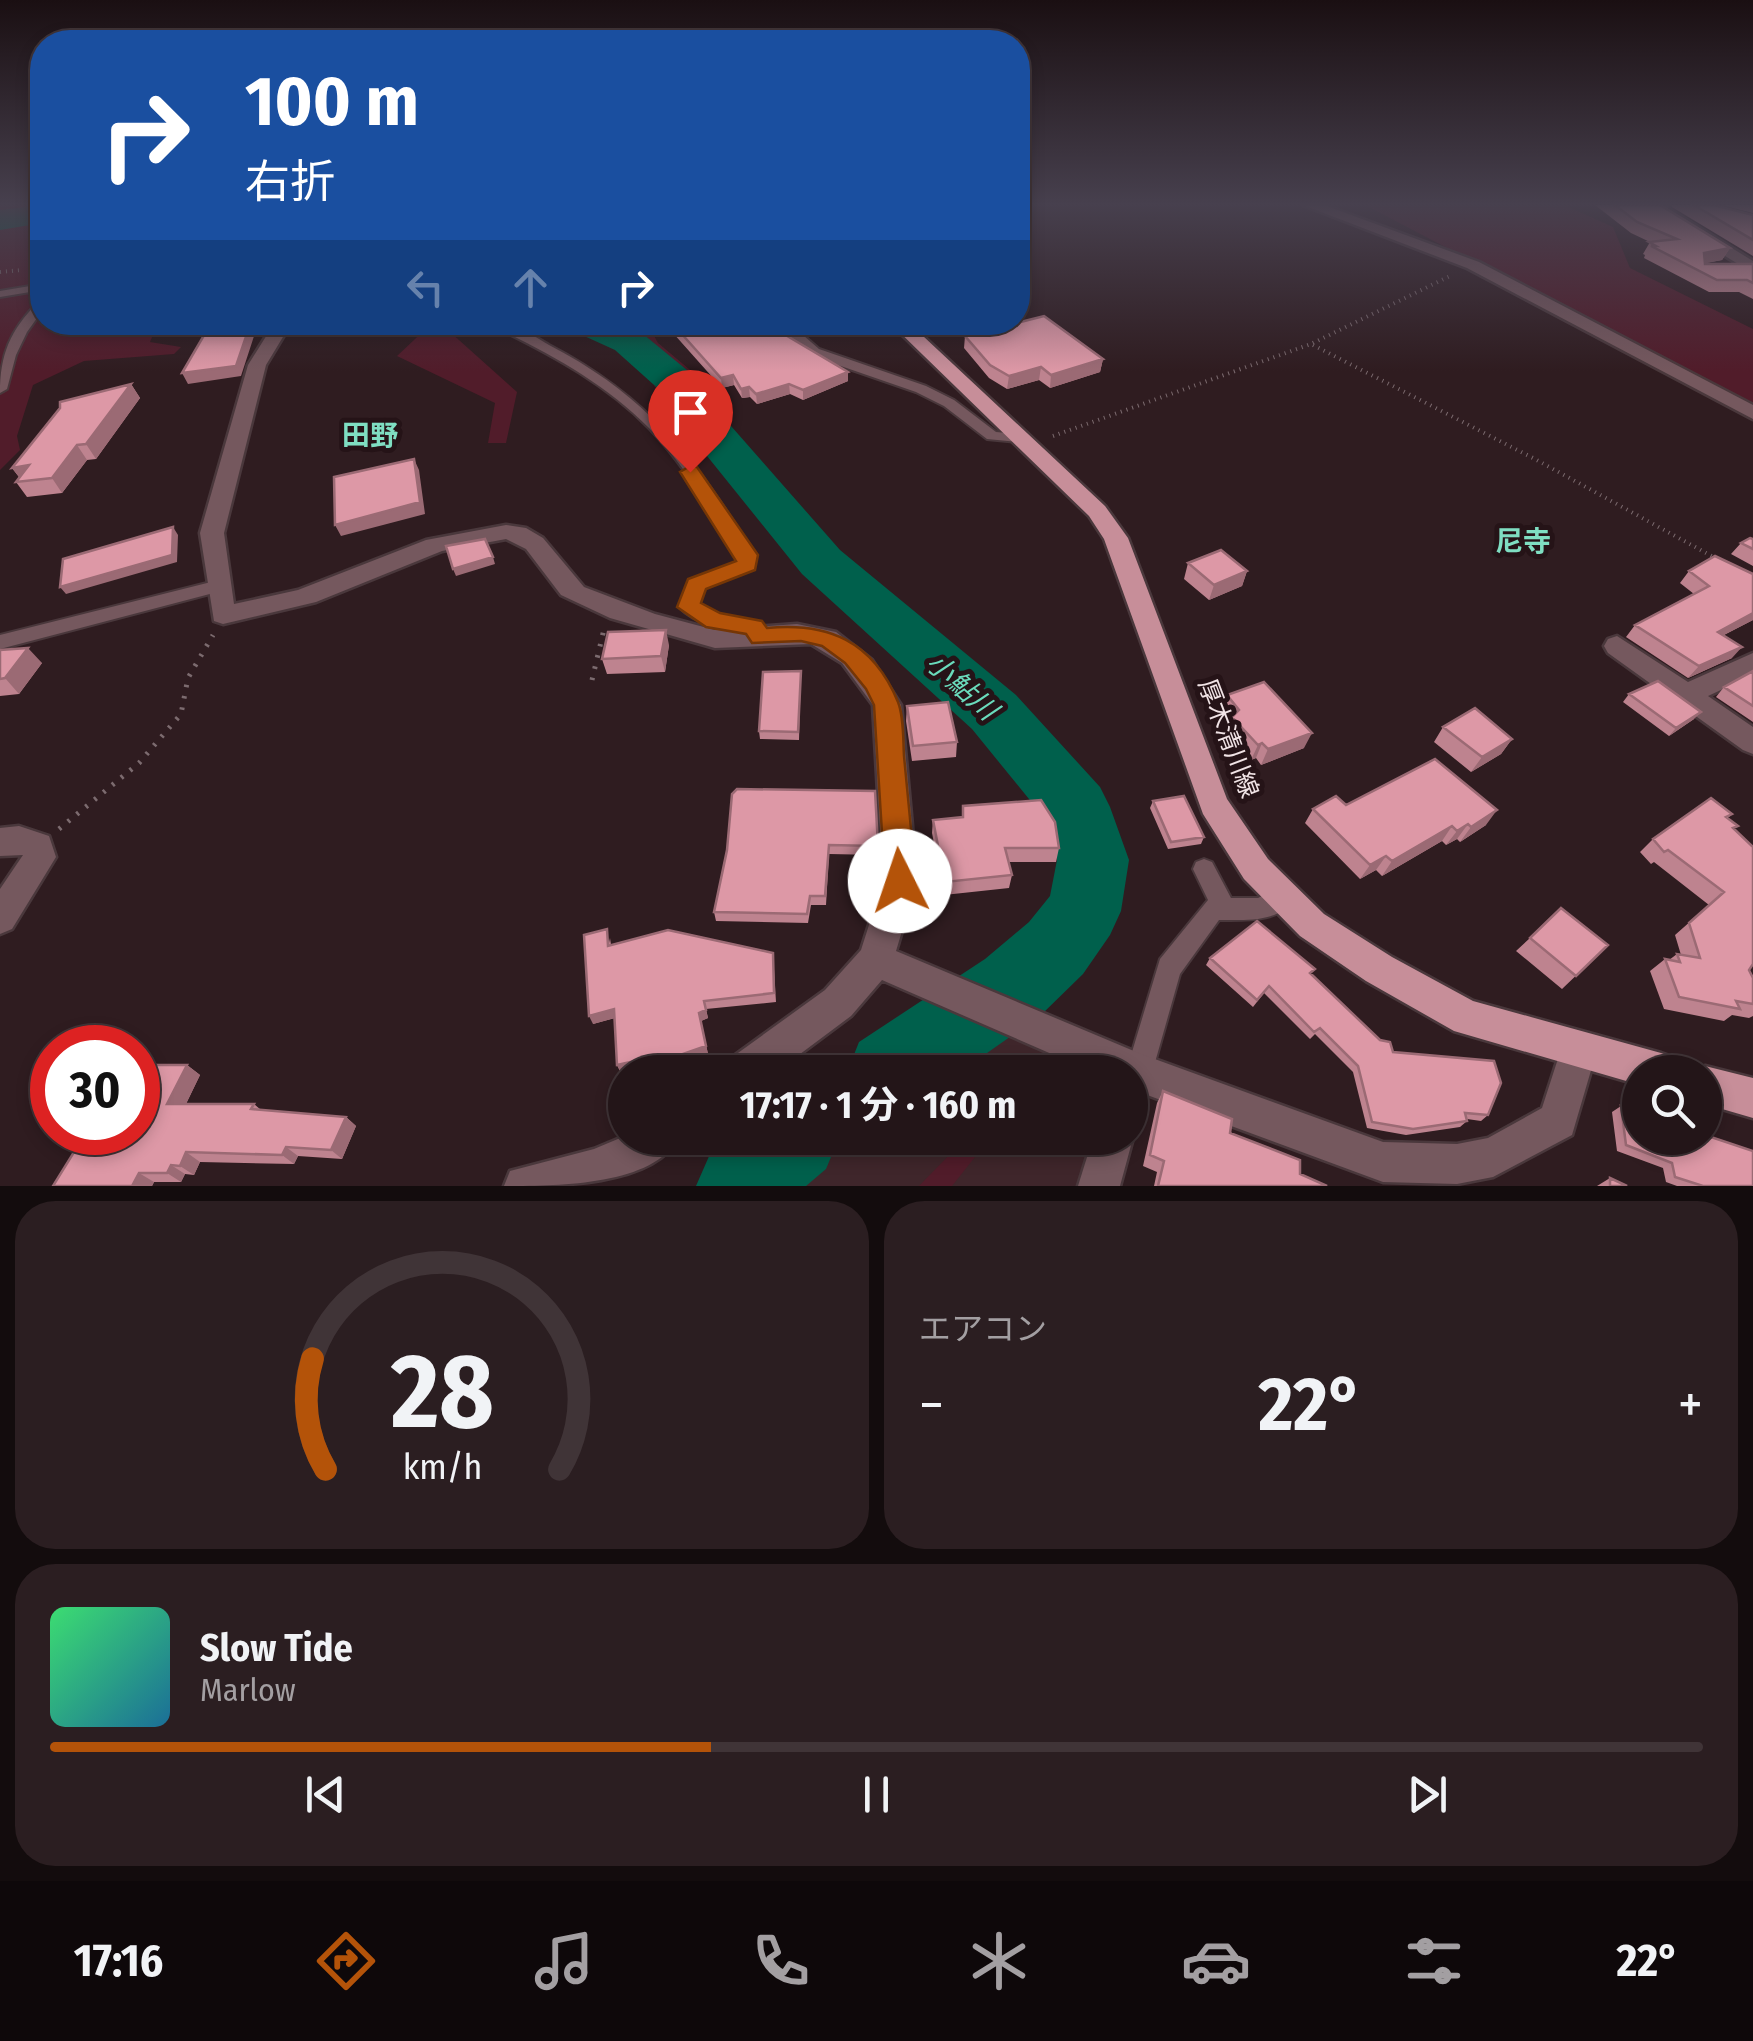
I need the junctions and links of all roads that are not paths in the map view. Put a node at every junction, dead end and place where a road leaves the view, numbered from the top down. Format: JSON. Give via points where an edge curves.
{"nodes":[{"id":1,"x":1459,"y":260,"type":"edge"},
{"id":2,"x":1751,"y":266,"type":"edge"},
{"id":3,"x":1720,"y":269,"type":"edge"},
{"id":4,"x":30,"y":288,"type":"edge"},
{"id":5,"x":0,"y":294,"type":"edge"},
{"id":6,"x":30,"y":318,"type":"edge"},
{"id":7,"x":276,"y":335,"type":"edge"},
{"id":8,"x":521,"y":335,"type":"edge"},
{"id":9,"x":795,"y":335,"type":"edge"},
{"id":10,"x":910,"y":335,"type":"edge"},
{"id":11,"x":0,"y":389,"type":"edge"},
{"id":12,"x":1753,"y":414,"type":"edge"},
{"id":13,"x":1022,"y":442,"type":"junction"},
{"id":14,"x":219,"y":586,"type":"junction"},
{"id":15,"x":760,"y":637,"type":"junction"},
{"id":16,"x":0,"y":642,"type":"edge"},
{"id":17,"x":1617,"y":646,"type":"dead end"},
{"id":18,"x":1753,"y":664,"type":"edge"},
{"id":19,"x":1687,"y":694,"type":"junction"},
{"id":20,"x":1753,"y":742,"type":"edge"},
{"id":21,"x":0,"y":842,"type":"edge"},
{"id":22,"x":1204,"y":870,"type":"dead end"},
{"id":23,"x":1284,"y":896,"type":"junction"},
{"id":24,"x":1223,"y":907,"type":"junction"},
{"id":25,"x":13,"y":911,"type":"edge"},
{"id":26,"x":891,"y":966,"type":"junction"},
{"id":27,"x":1578,"y":1050,"type":"junction"},
{"id":28,"x":769,"y":1055,"type":"edge"},
{"id":29,"x":1081,"y":1055,"type":"edge"},
{"id":30,"x":1140,"y":1055,"type":"edge"},
{"id":31,"x":1622,"y":1062,"type":"edge"},
{"id":32,"x":1148,"y":1084,"type":"edge"},
{"id":33,"x":1722,"y":1089,"type":"edge"},
{"id":34,"x":1753,"y":1098,"type":"edge"},
{"id":35,"x":630,"y":1155,"type":"edge"},
{"id":36,"x":1106,"y":1155,"type":"edge"},
{"id":37,"x":1408,"y":1175,"type":"edge"},
{"id":38,"x":525,"y":1186,"type":"edge"},
{"id":39,"x":1099,"y":1186,"type":"edge"}],
"edges":[{"from":1,"to":12,"type":"street"},
{"from":2,"to":3,"type":"street"},
{"from":4,"to":5,"type":"lane"},
{"from":6,"to":11,"type":"lane"},
{"from":7,"to":14,"type":"street","via":[[257,365],[212,532]]},
{"from":8,"to":15,"type":"lane","via":[[608,386],[672,444],[748,564],[696,584],[688,607],[714,621],[754,626]]},
{"from":9,"to":13,"type":"lane","via":[[814,352],[949,403],[992,436]]},
{"from":10,"to":13,"type":"main road","name":"厚木清川線"},
{"from":13,"to":23,"type":"main road","name":"厚木清川線","via":[[1116,538],[1214,805],[1256,869]]},
{"from":14,"to":15,"type":"street","via":[[223,615],[287,603],[421,550],[512,532],[536,542],[566,588],[616,611],[706,638]]},
{"from":14,"to":16,"type":"lane"},
{"from":15,"to":26,"type":"street","via":[[801,633],[829,640],[853,656],[887,705],[900,881]]},
{"from":17,"to":19,"type":"street"},
{"from":18,"to":19,"type":"street"},
{"from":19,"to":20,"type":"street"},
{"from":21,"to":25,"type":"street","via":[[38,846],[40,857]]},
{"from":22,"to":24,"type":"lane"},
{"from":23,"to":24,"type":"lane","via":[[1260,909]]},
{"from":23,"to":27,"type":"main road","name":"厚木清川線","via":[[1312,924],[1467,1018]]},
{"from":24,"to":30,"type":"lane","via":[[1213,909],[1169,968]]},
{"from":26,"to":28,"type":"street"},
{"from":26,"to":29,"type":"street"},
{"from":27,"to":31,"type":"main road","name":"厚木清川線"},
{"from":27,"to":37,"type":"street","via":[[1558,1121],[1493,1157]]},
{"from":32,"to":37,"type":"street"},
{"from":33,"to":34,"type":"main road"},
{"from":35,"to":38,"type":"street","via":[[588,1173]]},
{"from":36,"to":39,"type":"street"}]}
